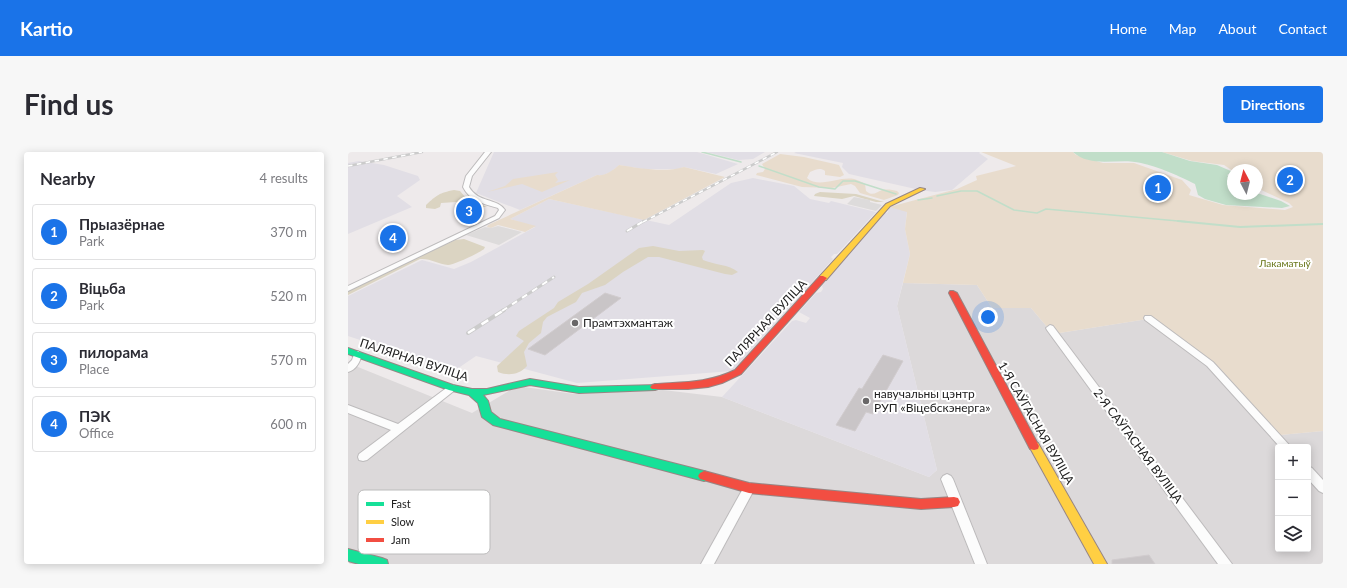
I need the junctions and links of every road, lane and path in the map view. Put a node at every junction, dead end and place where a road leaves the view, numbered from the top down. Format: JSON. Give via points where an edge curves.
{"nodes":[{"id":1,"x":488,"y":152,"type":"edge"},
{"id":2,"x":922,"y":189,"type":"dead end"},
{"id":3,"x":348,"y":289,"type":"edge"},
{"id":4,"x":953,"y":293,"type":"dead end"},
{"id":5,"x":1148,"y":318,"type":"dead end"},
{"id":6,"x":1050,"y":328,"type":"dead end"},
{"id":7,"x":348,"y":351,"type":"edge"},
{"id":8,"x":358,"y":354,"type":"junction"},
{"id":9,"x":348,"y":370,"type":"edge"},
{"id":10,"x":452,"y":388,"type":"junction"},
{"id":11,"x":472,"y":392,"type":"junction"},
{"id":12,"x":348,"y":409,"type":"edge"},
{"id":13,"x":400,"y":429,"type":"junction"},
{"id":14,"x":1283,"y":444,"type":"edge"},
{"id":15,"x":363,"y":456,"type":"dead end"},
{"id":16,"x":1311,"y":474,"type":"edge"},
{"id":17,"x":946,"y":479,"type":"dead end"},
{"id":18,"x":749,"y":488,"type":"junction"},
{"id":19,"x":1323,"y":488,"type":"edge"},
{"id":20,"x":954,"y":502,"type":"junction"},
{"id":21,"x":348,"y":555,"type":"edge"},
{"id":22,"x":382,"y":564,"type":"edge"},
{"id":23,"x":708,"y":564,"type":"edge"},
{"id":24,"x":981,"y":564,"type":"edge"},
{"id":25,"x":1101,"y":564,"type":"edge"},
{"id":26,"x":1226,"y":564,"type":"edge"}],
"edges":[{"from":1,"to":3,"type":"street","via":[[469,176],[466,187],[476,198],[500,207],[502,210],[497,217]]},
{"from":2,"to":11,"type":"street","name":"ПАЛЯРНАЯ ВУЛІЦА","via":[[888,205],[738,372],[725,380],[710,384],[579,390],[530,382],[488,392]]},
{"from":4,"to":25,"type":"street","name":"1-Я САЎГАСНАЯ ВУЛІЦА","via":[[988,364]]},
{"from":5,"to":14,"type":"street","via":[[1210,364]]},
{"from":6,"to":26,"type":"street","name":"2-Я САЎГАСНАЯ ВУЛІЦА"},
{"from":7,"to":8,"type":"street","name":"ПАЛЯРНАЯ ВУЛІЦА"},
{"from":8,"to":9,"type":"street","via":[[356,361]]},
{"from":8,"to":10,"type":"street","name":"ПАЛЯРНАЯ ВУЛІЦА"},
{"from":10,"to":11,"type":"street","name":"ПАЛЯРНАЯ ВУЛІЦА"},
{"from":10,"to":13,"type":"street"},
{"from":11,"to":18,"type":"street","name":"ПАЛЯРНАЯ ВУЛІЦА","via":[[482,398],[486,414],[504,424]]},
{"from":12,"to":13,"type":"street"},
{"from":13,"to":15,"type":"street"},
{"from":16,"to":19,"type":"street"},
{"from":17,"to":20,"type":"street"},
{"from":18,"to":20,"type":"street","name":"ПАЛЯРНАЯ ВУЛІЦА","via":[[921,504]]},
{"from":18,"to":23,"type":"street"},
{"from":20,"to":24,"type":"street"},
{"from":21,"to":22,"type":"street"}]}
